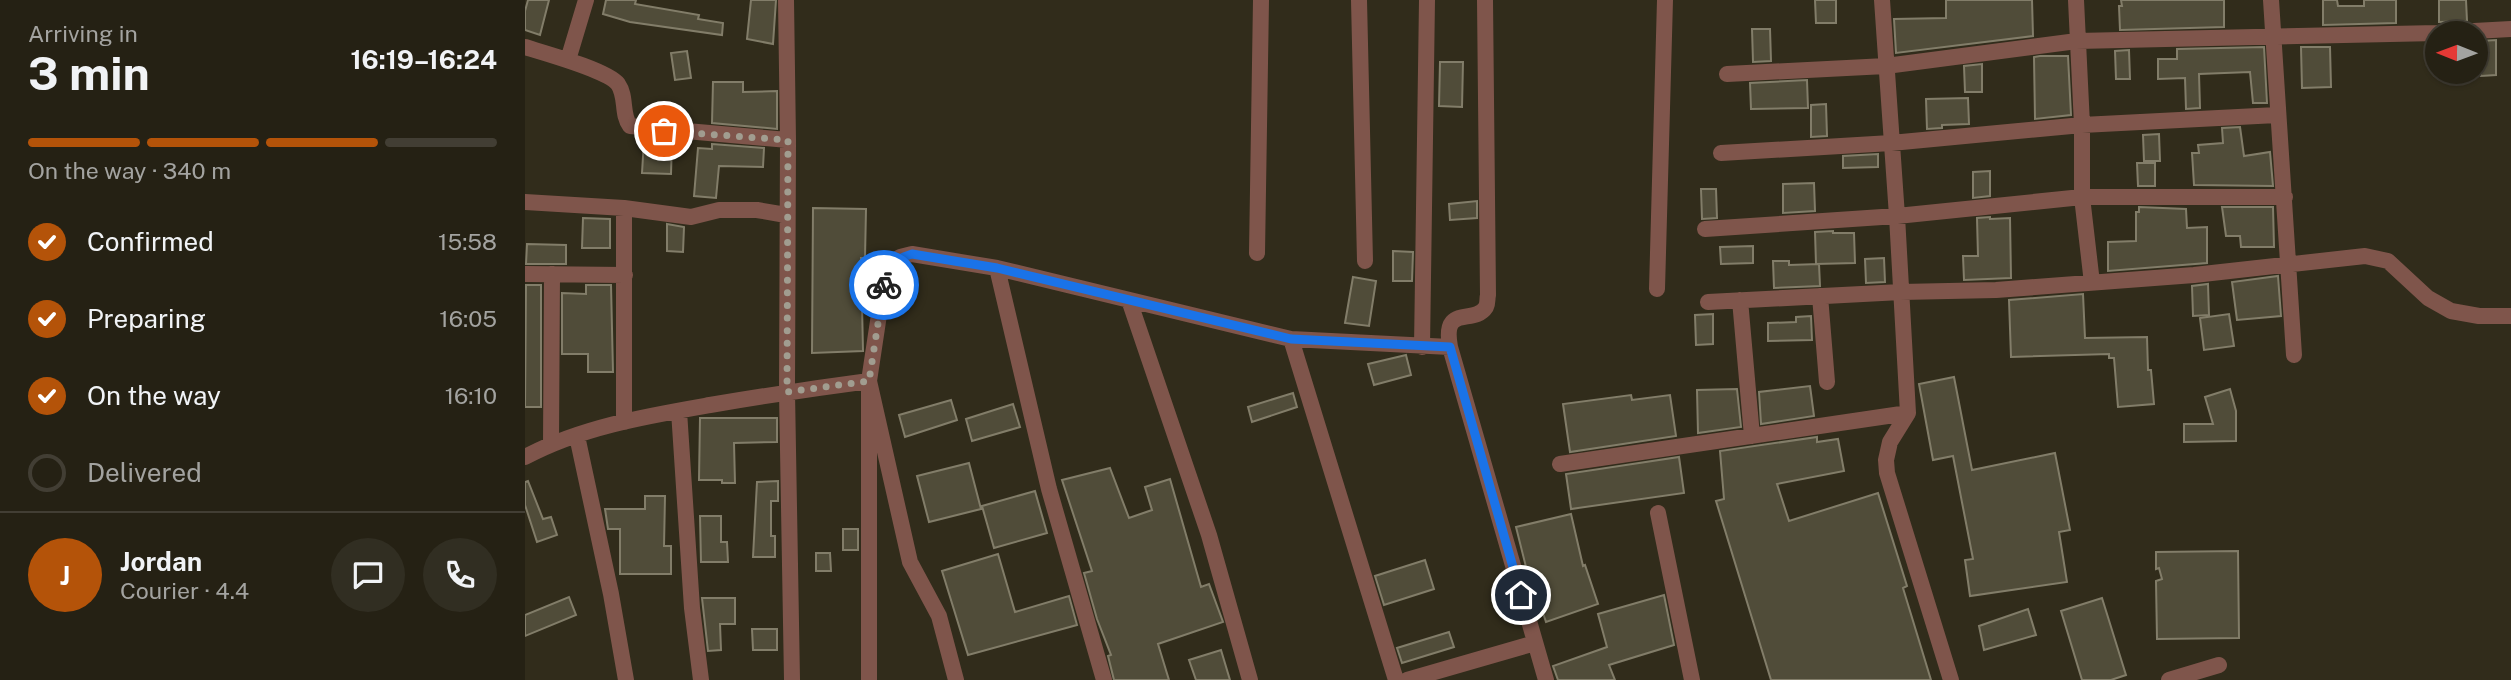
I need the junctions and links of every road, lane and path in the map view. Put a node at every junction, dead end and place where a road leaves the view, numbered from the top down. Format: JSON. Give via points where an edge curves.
{"nodes":[{"id":1,"x":586,"y":0,"type":"edge"},
{"id":2,"x":786,"y":0,"type":"edge"},
{"id":3,"x":1261,"y":0,"type":"edge"},
{"id":4,"x":1359,"y":0,"type":"edge"},
{"id":5,"x":1427,"y":0,"type":"edge"},
{"id":6,"x":1485,"y":0,"type":"edge"},
{"id":7,"x":1665,"y":0,"type":"edge"},
{"id":8,"x":1882,"y":0,"type":"edge"},
{"id":9,"x":2076,"y":0,"type":"edge"},
{"id":10,"x":2271,"y":0,"type":"edge"},
{"id":11,"x":2511,"y":29,"type":"edge"},
{"id":12,"x":2275,"y":36,"type":"junction"},
{"id":13,"x":2077,"y":41,"type":"junction"},
{"id":14,"x":525,"y":47,"type":"edge"},
{"id":15,"x":568,"y":60,"type":"junction"},
{"id":16,"x":1886,"y":66,"type":"junction"},
{"id":17,"x":1727,"y":74,"type":"dead end"},
{"id":18,"x":2277,"y":115,"type":"junction"},
{"id":19,"x":2082,"y":125,"type":"junction"},
{"id":20,"x":788,"y":140,"type":"junction"},
{"id":21,"x":1891,"y":143,"type":"junction"},
{"id":22,"x":1721,"y":153,"type":"dead end"},
{"id":23,"x":2082,"y":197,"type":"junction"},
{"id":24,"x":2285,"y":197,"type":"junction"},
{"id":25,"x":525,"y":202,"type":"edge"},
{"id":26,"x":624,"y":208,"type":"junction"},
{"id":27,"x":786,"y":215,"type":"junction"},
{"id":28,"x":1898,"y":216,"type":"junction"},
{"id":29,"x":1705,"y":229,"type":"dead end"},
{"id":30,"x":1257,"y":253,"type":"dead end"},
{"id":31,"x":1364,"y":261,"type":"dead end"},
{"id":32,"x":2289,"y":263,"type":"junction"},
{"id":33,"x":997,"y":268,"type":"junction"},
{"id":34,"x":525,"y":274,"type":"edge"},
{"id":35,"x":552,"y":274,"type":"junction"},
{"id":36,"x":625,"y":275,"type":"junction"},
{"id":37,"x":2092,"y":283,"type":"junction"},
{"id":38,"x":1657,"y":289,"type":"dead end"},
{"id":39,"x":1901,"y":292,"type":"junction"},
{"id":40,"x":1820,"y":296,"type":"junction"},
{"id":41,"x":1129,"y":300,"type":"junction"},
{"id":42,"x":1740,"y":300,"type":"junction"},
{"id":43,"x":1708,"y":302,"type":"dead end"},
{"id":44,"x":2511,"y":316,"type":"edge"},
{"id":45,"x":1291,"y":339,"type":"junction"},
{"id":46,"x":1422,"y":347,"type":"junction"},
{"id":47,"x":1450,"y":347,"type":"junction"},
{"id":48,"x":2294,"y":355,"type":"dead end"},
{"id":49,"x":869,"y":381,"type":"junction"},
{"id":50,"x":1827,"y":382,"type":"dead end"},
{"id":51,"x":787,"y":392,"type":"junction"},
{"id":52,"x":679,"y":411,"type":"junction"},
{"id":53,"x":1908,"y":413,"type":"junction"},
{"id":54,"x":624,"y":422,"type":"junction"},
{"id":55,"x":577,"y":436,"type":"junction"},
{"id":56,"x":1752,"y":436,"type":"junction"},
{"id":57,"x":551,"y":443,"type":"junction"},
{"id":58,"x":525,"y":457,"type":"edge"},
{"id":59,"x":1560,"y":464,"type":"dead end"},
{"id":60,"x":1658,"y":513,"type":"dead end"},
{"id":61,"x":1535,"y":643,"type":"junction"},
{"id":62,"x":2219,"y":665,"type":"dead end"},
{"id":63,"x":626,"y":680,"type":"edge"},
{"id":64,"x":701,"y":680,"type":"edge"},
{"id":65,"x":792,"y":680,"type":"edge"},
{"id":66,"x":869,"y":680,"type":"edge"},
{"id":67,"x":956,"y":680,"type":"edge"},
{"id":68,"x":1104,"y":680,"type":"edge"},
{"id":69,"x":1250,"y":680,"type":"edge"},
{"id":70,"x":1396,"y":680,"type":"edge"},
{"id":71,"x":1407,"y":680,"type":"edge"},
{"id":72,"x":1546,"y":680,"type":"edge"},
{"id":73,"x":1692,"y":680,"type":"edge"},
{"id":74,"x":1951,"y":680,"type":"edge"},
{"id":75,"x":2169,"y":680,"type":"edge"}],
"edges":[{"from":1,"to":15,"type":"street"},
{"from":2,"to":20,"type":"street"},
{"from":3,"to":30,"type":"street"},
{"from":4,"to":31,"type":"street"},
{"from":5,"to":46,"type":"street"},
{"from":6,"to":47,"type":"street","via":[[1488,295],[1486,307],[1455,319],[1448,334]]},
{"from":7,"to":38,"type":"street"},
{"from":8,"to":16,"type":"street"},
{"from":9,"to":13,"type":"street"},
{"from":10,"to":12,"type":"street"},
{"from":11,"to":12,"type":"street"},
{"from":12,"to":13,"type":"street"},
{"from":12,"to":18,"type":"street"},
{"from":13,"to":16,"type":"street"},
{"from":13,"to":19,"type":"street"},
{"from":14,"to":15,"type":"street"},
{"from":15,"to":20,"type":"street","via":[[619,86],[630,126]]},
{"from":16,"to":17,"type":"street"},
{"from":16,"to":21,"type":"street"},
{"from":18,"to":19,"type":"street"},
{"from":18,"to":24,"type":"street"},
{"from":19,"to":21,"type":"street"},
{"from":19,"to":23,"type":"street"},
{"from":20,"to":27,"type":"street"},
{"from":21,"to":22,"type":"street"},
{"from":21,"to":28,"type":"street"},
{"from":23,"to":24,"type":"street"},
{"from":23,"to":28,"type":"street"},
{"from":23,"to":37,"type":"street"},
{"from":24,"to":32,"type":"street"},
{"from":25,"to":26,"type":"street"},
{"from":26,"to":27,"type":"street","via":[[691,217],[719,210]]},
{"from":26,"to":36,"type":"street"},
{"from":27,"to":51,"type":"street"},
{"from":28,"to":29,"type":"street"},
{"from":28,"to":39,"type":"street"},
{"from":32,"to":37,"type":"street"},
{"from":32,"to":44,"type":"street","via":[[2365,256],[2388,261],[2428,298],[2451,311]]},
{"from":32,"to":48,"type":"street"},
{"from":33,"to":41,"type":"street"},
{"from":33,"to":49,"type":"street","via":[[912,254],[900,257],[883,288]]},
{"from":33,"to":68,"type":"street","via":[[1049,489]]},
{"from":34,"to":35,"type":"street"},
{"from":35,"to":36,"type":"street"},
{"from":35,"to":57,"type":"street"},
{"from":36,"to":54,"type":"street"},
{"from":37,"to":39,"type":"street"},
{"from":39,"to":40,"type":"street"},
{"from":39,"to":53,"type":"street"},
{"from":40,"to":42,"type":"street"},
{"from":40,"to":50,"type":"street"},
{"from":41,"to":45,"type":"street"},
{"from":41,"to":69,"type":"street","via":[[1209,535]]},
{"from":42,"to":43,"type":"street"},
{"from":42,"to":56,"type":"street"},
{"from":45,"to":46,"type":"street"},
{"from":45,"to":70,"type":"street"},
{"from":46,"to":47,"type":"street"},
{"from":47,"to":61,"type":"street"},
{"from":49,"to":51,"type":"street"},
{"from":49,"to":66,"type":"street"},
{"from":49,"to":67,"type":"street","via":[[911,562],[939,615]]},
{"from":51,"to":52,"type":"street"},
{"from":51,"to":65,"type":"street"},
{"from":52,"to":54,"type":"street"},
{"from":52,"to":64,"type":"street"},
{"from":53,"to":56,"type":"street"},
{"from":53,"to":74,"type":"street","via":[[1890,442],[1886,460]]},
{"from":54,"to":55,"type":"street"},
{"from":55,"to":57,"type":"street"},
{"from":55,"to":63,"type":"street"},
{"from":56,"to":59,"type":"street"},
{"from":57,"to":58,"type":"street"},
{"from":60,"to":73,"type":"street"},
{"from":61,"to":71,"type":"street"},
{"from":61,"to":72,"type":"street"},
{"from":62,"to":75,"type":"street"}]}
